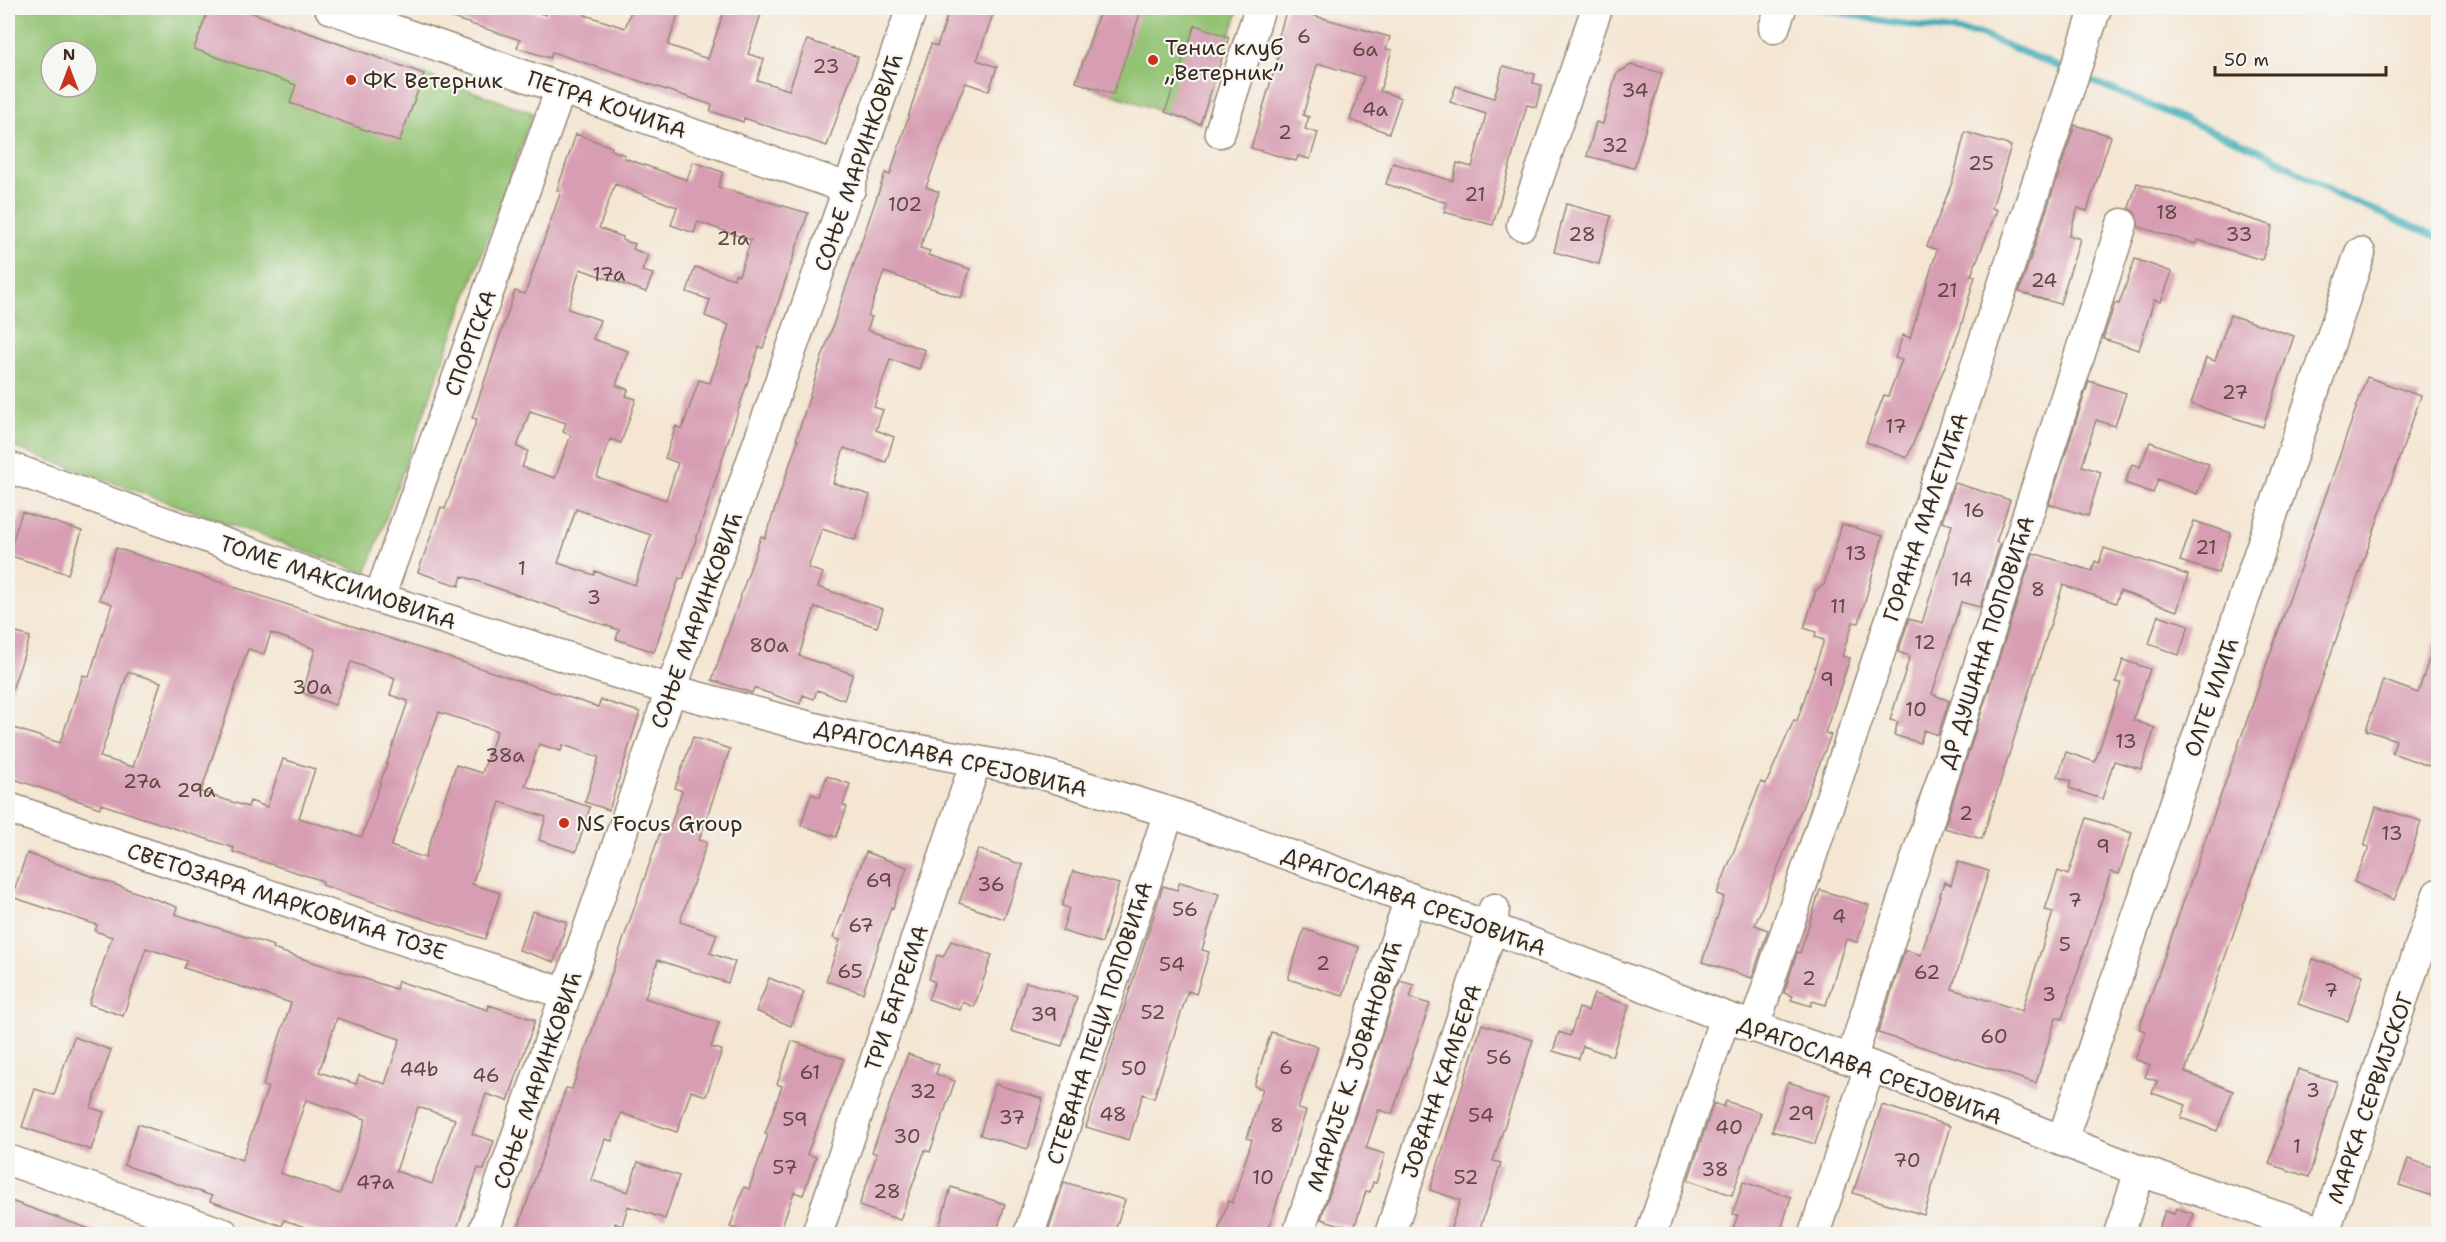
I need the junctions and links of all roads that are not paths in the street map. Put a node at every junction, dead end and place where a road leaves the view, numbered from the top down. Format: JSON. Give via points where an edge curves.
{"nodes":[{"id":1,"x":330,"y":8,"type":"edge"},
{"id":2,"x":912,"y":8,"type":"edge"},
{"id":3,"x":1260,"y":8,"type":"edge"},
{"id":4,"x":1597,"y":8,"type":"edge"},
{"id":5,"x":2096,"y":8,"type":"edge"},
{"id":6,"x":561,"y":88,"type":"junction"},
{"id":7,"x":1220,"y":132,"type":"dead end"},
{"id":8,"x":850,"y":189,"type":"junction"},
{"id":9,"x":2122,"y":224,"type":"dead end"},
{"id":10,"x":1522,"y":225,"type":"dead end"},
{"id":11,"x":2360,"y":253,"type":"dead end"},
{"id":12,"x":8,"y":467,"type":"edge"},
{"id":13,"x":380,"y":598,"type":"junction"},
{"id":14,"x":671,"y":690,"type":"junction"},
{"id":15,"x":976,"y":761,"type":"junction"},
{"id":16,"x":8,"y":808,"type":"edge"},
{"id":17,"x":1169,"y":812,"type":"junction"},
{"id":18,"x":2439,"y":894,"type":"edge"},
{"id":19,"x":1410,"y":898,"type":"junction"},
{"id":20,"x":1493,"y":919,"type":"junction"},
{"id":21,"x":566,"y":994,"type":"junction"},
{"id":22,"x":1725,"y":1017,"type":"junction"},
{"id":23,"x":1754,"y":1027,"type":"junction"},
{"id":24,"x":1861,"y":1063,"type":"junction"},
{"id":25,"x":2062,"y":1141,"type":"junction"},
{"id":26,"x":8,"y":1160,"type":"edge"},
{"id":27,"x":2140,"y":1172,"type":"junction"},
{"id":28,"x":2293,"y":1229,"type":"edge"},
{"id":29,"x":224,"y":1234,"type":"edge"},
{"id":30,"x":483,"y":1234,"type":"edge"},
{"id":31,"x":817,"y":1234,"type":"edge"},
{"id":32,"x":1029,"y":1234,"type":"edge"},
{"id":33,"x":1298,"y":1234,"type":"edge"},
{"id":34,"x":1390,"y":1234,"type":"edge"},
{"id":35,"x":1652,"y":1234,"type":"edge"},
{"id":36,"x":1814,"y":1234,"type":"edge"},
{"id":37,"x":2119,"y":1234,"type":"edge"},
{"id":38,"x":2326,"y":1234,"type":"edge"}],
"edges":[{"from":1,"to":6,"type":"street","name":"ПЕТРА КОЧИЋА"},
{"from":2,"to":8,"type":"street","name":"СОЊЕ МАРИНКОВИЋ"},
{"from":3,"to":7,"type":"street"},
{"from":4,"to":10,"type":"street"},
{"from":5,"to":23,"type":"street","name":"ГОРАНА МАЛЕТИЋА"},
{"from":6,"to":8,"type":"street","name":"ПЕТРА КОЧИЋА"},
{"from":6,"to":13,"type":"street","name":"СПОРТСКА"},
{"from":8,"to":14,"type":"street","name":"СОЊЕ МАРИНКОВИЋ"},
{"from":9,"to":24,"type":"street","name":"ДР ДУШАНА ПОПОВИЋА"},
{"from":11,"to":25,"type":"street","name":"ОЛГЕ ИЛИЋ"},
{"from":12,"to":13,"type":"street","name":"ТОМЕ МАКСИМОВИЋА"},
{"from":13,"to":14,"type":"street","name":"ТОМЕ МАКСИМОВИЋА"},
{"from":14,"to":15,"type":"street","name":"ДРАГОСЛАВА СРЕЈОВИЋА","via":[[841,735]]},
{"from":14,"to":21,"type":"street","name":"СОЊЕ МАРИНКОВИЋ"},
{"from":15,"to":17,"type":"street","name":"ДРАГОСЛАВА СРЕЈОВИЋА","via":[[1039,773]]},
{"from":15,"to":31,"type":"street","name":"ТРИ БАГРЕМА"},
{"from":16,"to":21,"type":"street","name":"СВЕТОЗАРА МАРКОВИЋА ТОЗЕ"},
{"from":17,"to":19,"type":"street","name":"ДРАГОСЛАВА СРЕЈОВИЋА"},
{"from":17,"to":32,"type":"street","name":"СТЕВАНА ПЕЦИ ПОПОВИЋА"},
{"from":18,"to":38,"type":"street","name":"МАРКА СЕРВИЈСКОГ"},
{"from":19,"to":20,"type":"street","name":"ДРАГОСЛАВА СРЕЈОВИЋА"},
{"from":19,"to":33,"type":"street","name":"МАРИЈЕ К. ЈОВАНОВИЋ"},
{"from":20,"to":22,"type":"street","name":"ДРАГОСЛАВА СРЕЈОВИЋА"},
{"from":20,"to":34,"type":"street","name":"ЈОВАНА КАМБЕРА"},
{"from":21,"to":30,"type":"street","name":"СОЊЕ МАРИНКОВИЋ"},
{"from":22,"to":23,"type":"street","name":"ДРАГОСЛАВА СРЕЈОВИЋА"},
{"from":22,"to":35,"type":"street"},
{"from":23,"to":24,"type":"street","name":"ДРАГОСЛАВА СРЕЈОВИЋА"},
{"from":24,"to":25,"type":"street","name":"ДРАГОСЛАВА СРЕЈОВИЋА"},
{"from":24,"to":36,"type":"street","name":"ДР ДУШАНА ПОПОВИЋА"},
{"from":25,"to":27,"type":"street","name":"ДРАГОСЛАВА СРЕЈОВИЋА"},
{"from":26,"to":29,"type":"street"},
{"from":27,"to":28,"type":"street","name":"ДРАГОСЛАВА СРЕЈОВИЋА"},
{"from":27,"to":37,"type":"street"},
{"from":28,"to":38,"type":"street","name":"ДРАГОСЛАВА СРЕЈОВИЋА"}]}
